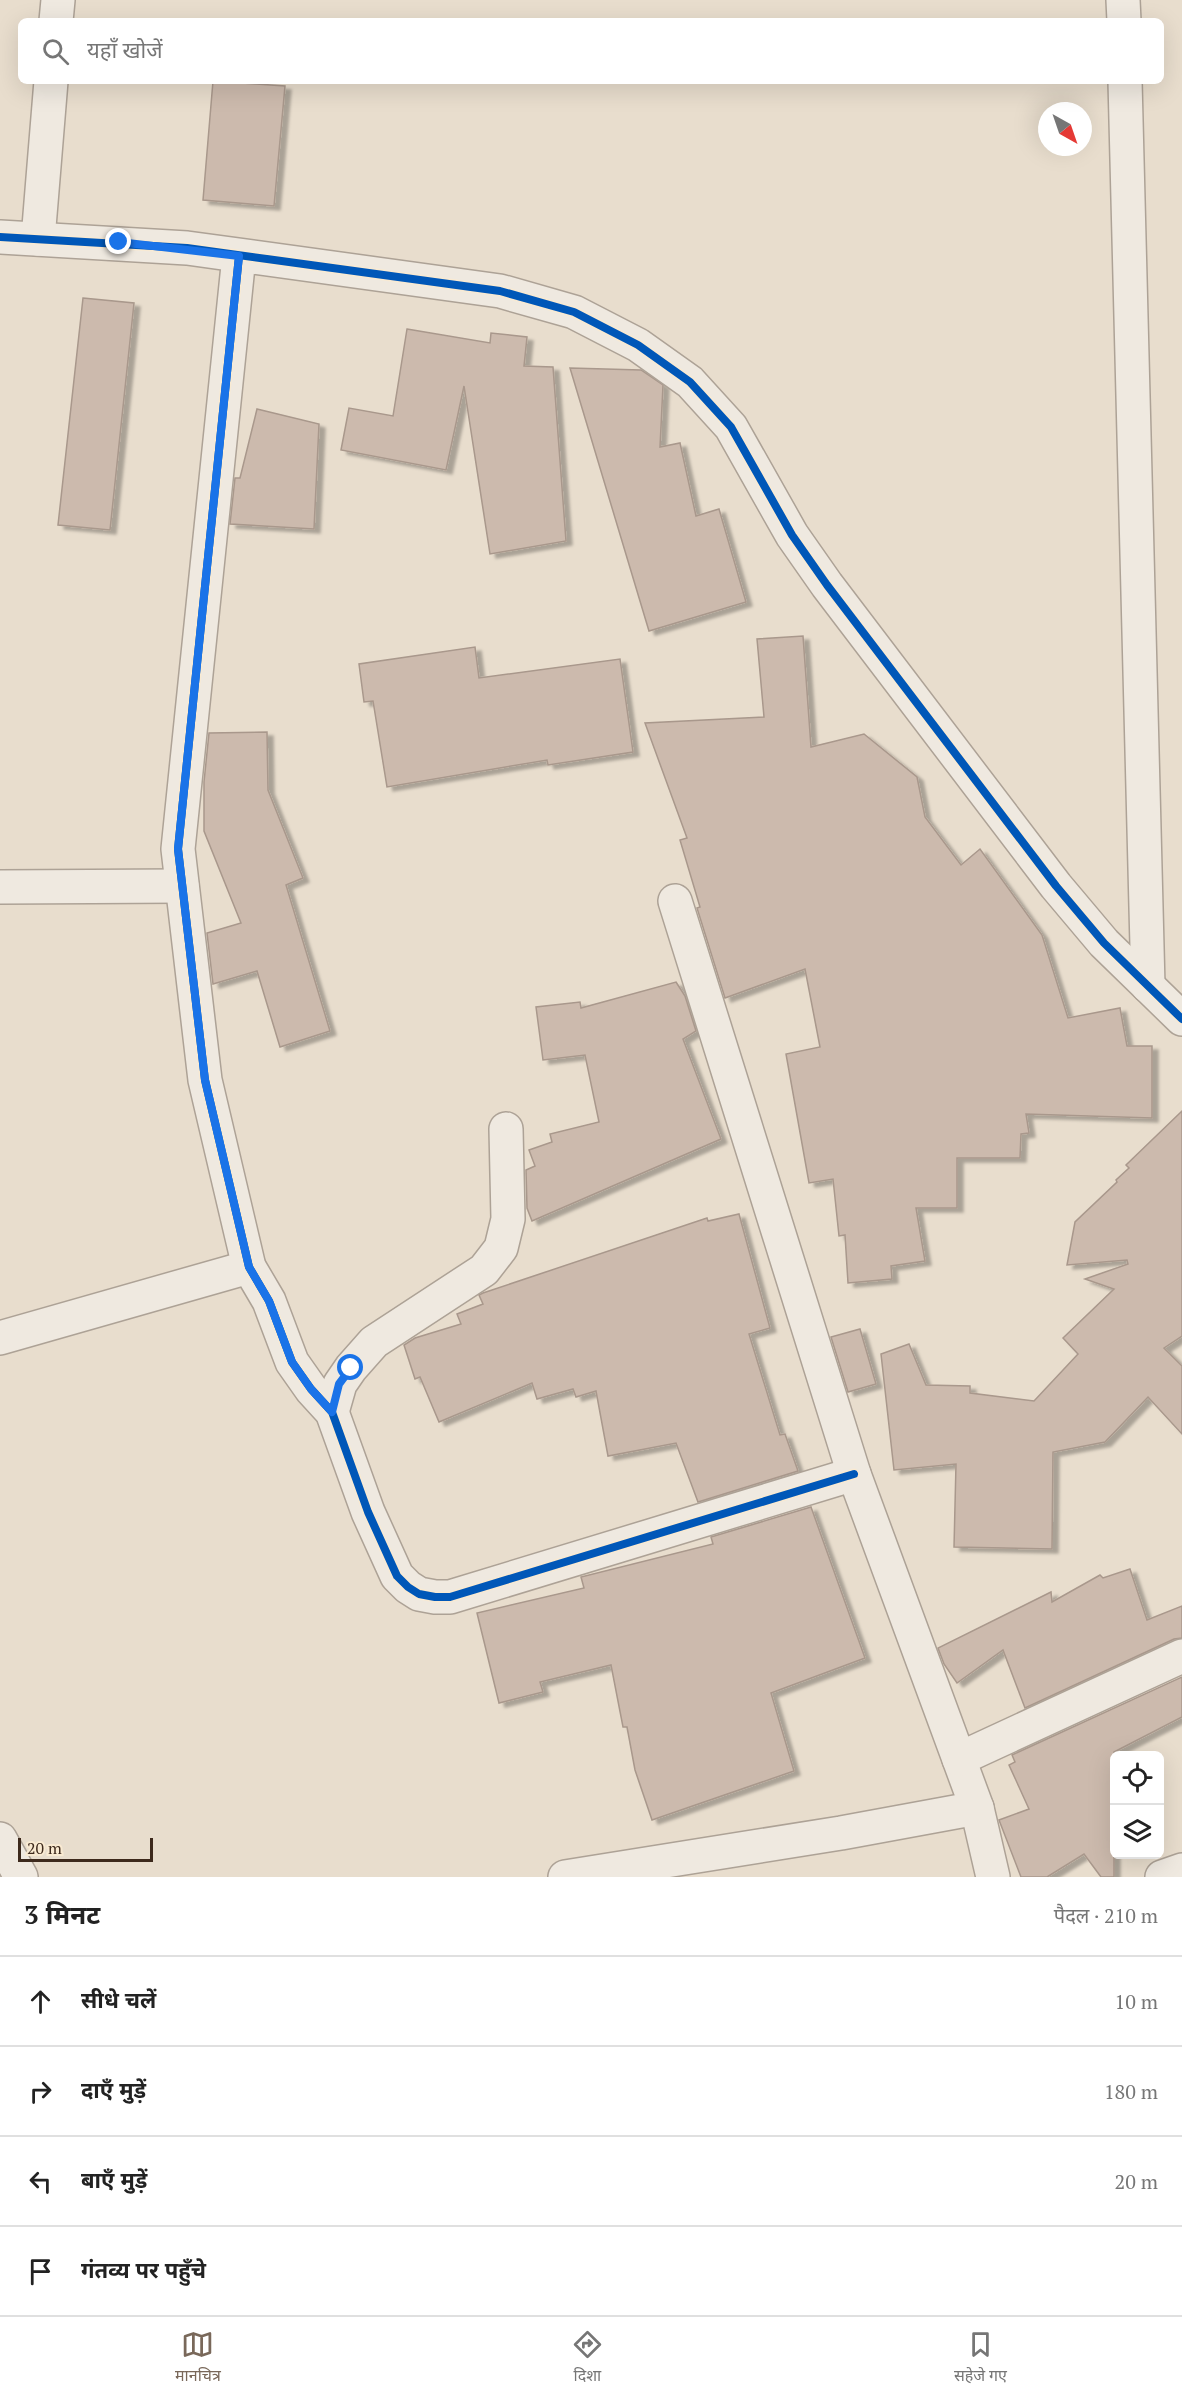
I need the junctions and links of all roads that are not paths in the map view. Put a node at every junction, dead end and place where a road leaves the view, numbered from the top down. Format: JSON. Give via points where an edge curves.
{"nodes":[{"id":1,"x":58,"y":0,"type":"edge"},
{"id":2,"x":1123,"y":0,"type":"edge"},
{"id":3,"x":56,"y":18,"type":"edge"},
{"id":4,"x":1124,"y":18,"type":"edge"},
{"id":5,"x":51,"y":84,"type":"edge"},
{"id":6,"x":1125,"y":84,"type":"edge"},
{"id":7,"x":0,"y":237,"type":"edge"},
{"id":8,"x":38,"y":239,"type":"junction"},
{"id":9,"x":239,"y":256,"type":"junction"},
{"id":10,"x":182,"y":886,"type":"junction"},
{"id":11,"x":0,"y":887,"type":"edge"},
{"id":12,"x":675,"y":901,"type":"dead end"},
{"id":13,"x":1148,"y":986,"type":"junction"},
{"id":14,"x":1182,"y":1019,"type":"edge"},
{"id":15,"x":506,"y":1129,"type":"dead end"},
{"id":16,"x":249,"y":1267,"type":"junction"},
{"id":17,"x":0,"y":1338,"type":"edge"},
{"id":18,"x":332,"y":1412,"type":"junction"},
{"id":19,"x":855,"y":1474,"type":"junction"},
{"id":20,"x":1182,"y":1656,"type":"edge"},
{"id":21,"x":959,"y":1759,"type":"junction"},
{"id":22,"x":977,"y":1808,"type":"junction"},
{"id":23,"x":0,"y":1839,"type":"edge"},
{"id":24,"x":1182,"y":1870,"type":"edge"},
{"id":25,"x":21,"y":1877,"type":"edge"},
{"id":26,"x":565,"y":1877,"type":"edge"},
{"id":27,"x":993,"y":1877,"type":"edge"},
{"id":28,"x":1162,"y":1877,"type":"edge"}],
"edges":[{"from":1,"to":3,"type":"street"},
{"from":2,"to":4,"type":"street"},
{"from":5,"to":8,"type":"street"},
{"from":6,"to":13,"type":"street"},
{"from":7,"to":8,"type":"street"},
{"from":8,"to":9,"type":"street","via":[[131,243]]},
{"from":9,"to":10,"type":"street","via":[[178,849]]},
{"from":9,"to":13,"type":"street","via":[[500,291],[574,312],[638,345],[690,382],[731,427],[792,536],[827,585],[1056,886],[1104,943]]},
{"from":10,"to":11,"type":"street"},
{"from":10,"to":16,"type":"street","via":[[205,1080]]},
{"from":12,"to":19,"type":"street"},
{"from":13,"to":14,"type":"street"},
{"from":15,"to":18,"type":"street","via":[[508,1219],[501,1248],[484,1270],[374,1342],[339,1384]]},
{"from":16,"to":17,"type":"street"},
{"from":16,"to":18,"type":"street","via":[[265,1294],[292,1362]]},
{"from":18,"to":19,"type":"street","via":[[368,1512],[397,1576],[419,1594],[435,1597],[462,1594]]},
{"from":19,"to":21,"type":"street"},
{"from":20,"to":21,"type":"street"},
{"from":21,"to":22,"type":"street"},
{"from":22,"to":26,"type":"street"},
{"from":22,"to":27,"type":"street"},
{"from":23,"to":25,"type":"street"},
{"from":24,"to":28,"type":"street"}]}
